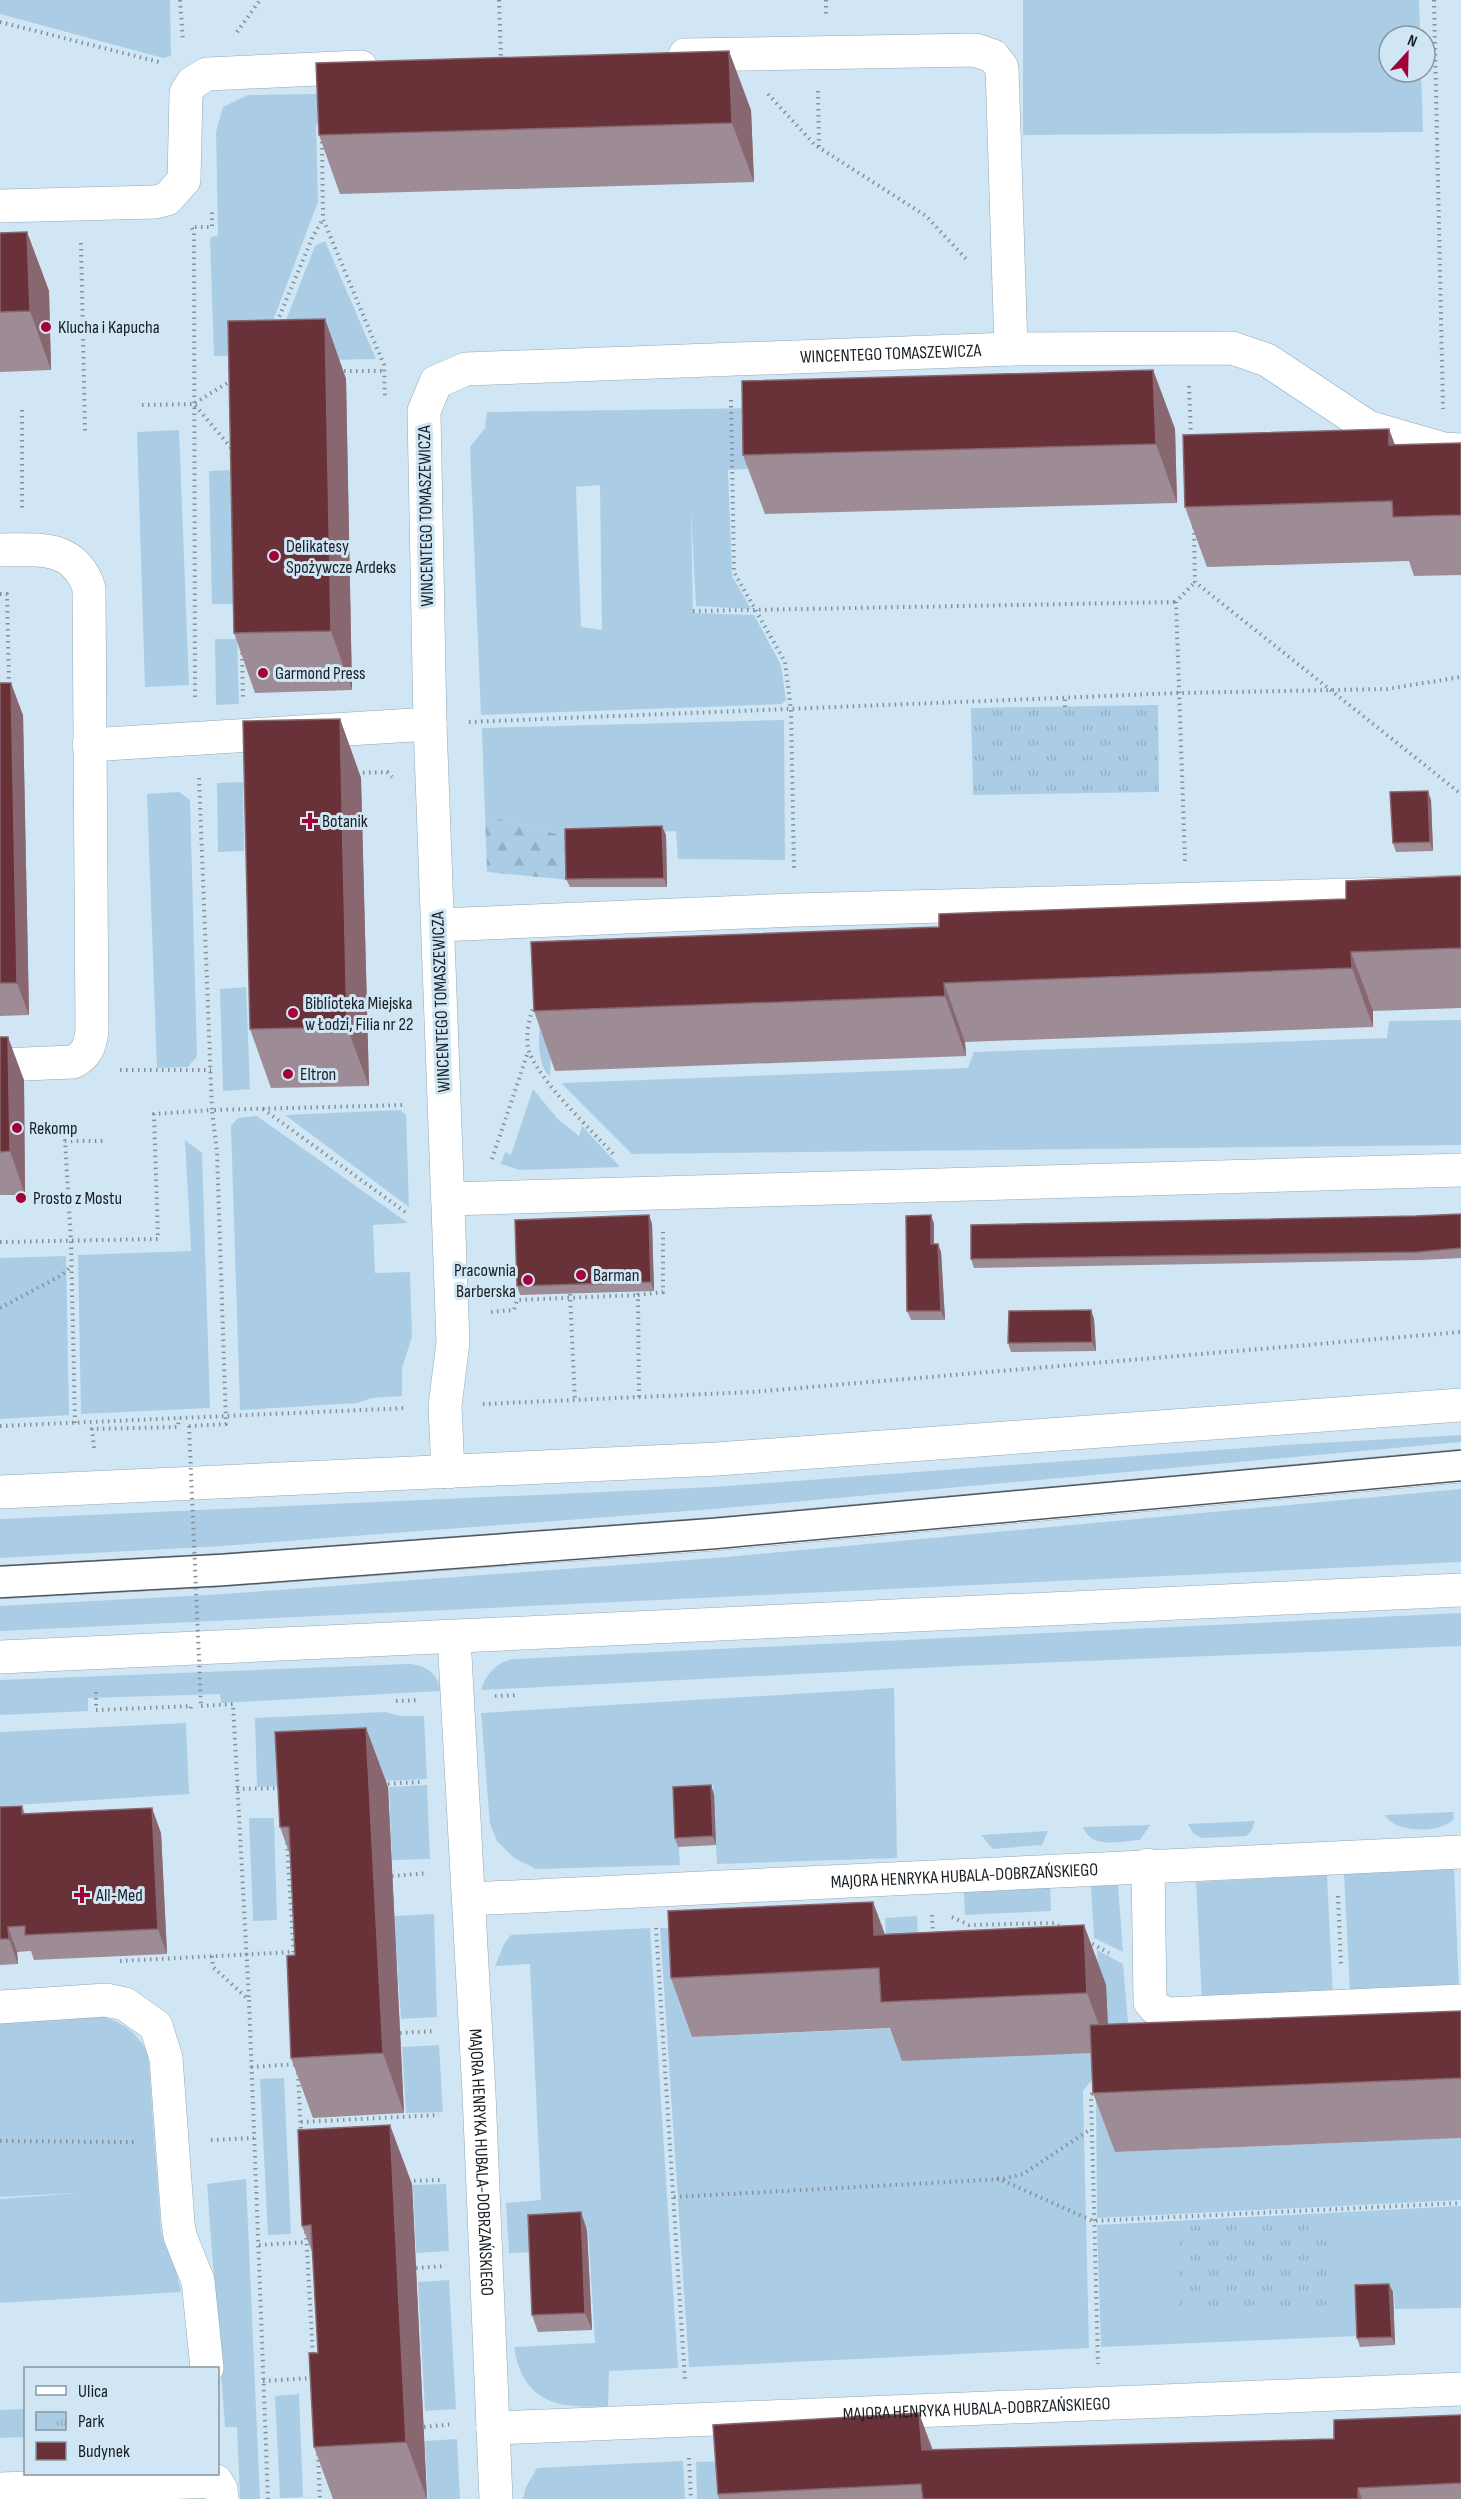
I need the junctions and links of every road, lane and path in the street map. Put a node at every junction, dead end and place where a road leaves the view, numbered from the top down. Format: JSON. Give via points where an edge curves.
{"nodes":[{"id":1,"x":499,"y":0,"type":"edge"},
{"id":2,"x":1434,"y":0,"type":"edge"},
{"id":3,"x":0,"y":22,"type":"edge"},
{"id":4,"x":732,"y":54,"type":"junction"},
{"id":5,"x":651,"y":56,"type":"edge"},
{"id":6,"x":501,"y":61,"type":"edge"},
{"id":7,"x":395,"y":66,"type":"edge"},
{"id":8,"x":207,"y":74,"type":"junction"},
{"id":9,"x":322,"y":137,"type":"edge"},
{"id":10,"x":177,"y":191,"type":"junction"},
{"id":11,"x":80,"y":204,"type":"junction"},
{"id":12,"x":0,"y":206,"type":"edge"},
{"id":13,"x":323,"y":219,"type":"junction"},
{"id":14,"x":1010,"y":305,"type":"junction"},
{"id":15,"x":274,"y":329,"type":"edge"},
{"id":16,"x":1188,"y":348,"type":"junction"},
{"id":17,"x":1011,"y":349,"type":"junction"},
{"id":18,"x":730,"y":360,"type":"junction"},
{"id":19,"x":326,"y":371,"type":"edge"},
{"id":20,"x":384,"y":371,"type":"junction"},
{"id":21,"x":239,"y":376,"type":"edge"},
{"id":22,"x":194,"y":404,"type":"junction"},
{"id":23,"x":142,"y":405,"type":"dead end"},
{"id":24,"x":385,"y":406,"type":"dead end"},
{"id":25,"x":22,"y":410,"type":"dead end"},
{"id":26,"x":85,"y":431,"type":"dead end"},
{"id":27,"x":1191,"y":441,"type":"edge"},
{"id":28,"x":1452,"y":450,"type":"edge"},
{"id":29,"x":236,"y":453,"type":"edge"},
{"id":30,"x":1194,"y":523,"type":"edge"},
{"id":31,"x":11,"y":550,"type":"edge"},
{"id":32,"x":1195,"y":582,"type":"junction"},
{"id":33,"x":0,"y":594,"type":"edge"},
{"id":34,"x":7,"y":594,"type":"junction"},
{"id":35,"x":1176,"y":602,"type":"junction"},
{"id":36,"x":754,"y":609,"type":"junction"},
{"id":37,"x":693,"y":611,"type":"dead end"},
{"id":38,"x":242,"y":652,"type":"edge"},
{"id":39,"x":1461,"y":677,"type":"edge"},
{"id":40,"x":9,"y":690,"type":"edge"},
{"id":41,"x":1332,"y":690,"type":"junction"},
{"id":42,"x":1179,"y":693,"type":"junction"},
{"id":43,"x":1065,"y":698,"type":"junction"},
{"id":44,"x":1065,"y":707,"type":"dead end"},
{"id":45,"x":791,"y":710,"type":"junction"},
{"id":46,"x":195,"y":712,"type":"dead end"},
{"id":47,"x":430,"y":724,"type":"junction"},
{"id":48,"x":244,"y":735,"type":"junction"},
{"id":49,"x":89,"y":745,"type":"junction"},
{"id":50,"x":352,"y":773,"type":"dead end"},
{"id":51,"x":211,"y":776,"type":"dead end"},
{"id":52,"x":394,"y":778,"type":"dead end"},
{"id":53,"x":1461,"y":794,"type":"edge"},
{"id":54,"x":1461,"y":892,"type":"edge"},
{"id":55,"x":1186,"y":899,"type":"junction"},
{"id":56,"x":795,"y":910,"type":"junction"},
{"id":57,"x":438,"y":925,"type":"junction"},
{"id":58,"x":538,"y":997,"type":"edge"},
{"id":59,"x":528,"y":1052,"type":"junction"},
{"id":60,"x":83,"y":1057,"type":"junction"},
{"id":61,"x":0,"y":1065,"type":"edge"},
{"id":62,"x":210,"y":1071,"type":"junction"},
{"id":63,"x":445,"y":1104,"type":"junction"},
{"id":64,"x":263,"y":1109,"type":"junction"},
{"id":65,"x":212,"y":1110,"type":"junction"},
{"id":66,"x":105,"y":1141,"type":"dead end"},
{"id":67,"x":1461,"y":1170,"type":"edge"},
{"id":68,"x":653,"y":1193,"type":"junction"},
{"id":69,"x":463,"y":1198,"type":"junction"},
{"id":70,"x":414,"y":1207,"type":"dead end"},
{"id":71,"x":71,"y":1241,"type":"junction"},
{"id":72,"x":0,"y":1242,"type":"edge"},
{"id":73,"x":72,"y":1266,"type":"junction"},
{"id":74,"x":638,"y":1295,"type":"junction"},
{"id":75,"x":570,"y":1296,"type":"junction"},
{"id":76,"x":0,"y":1308,"type":"edge"},
{"id":77,"x":452,"y":1314,"type":"junction"},
{"id":78,"x":1461,"y":1332,"type":"edge"},
{"id":79,"x":411,"y":1398,"type":"dead end"},
{"id":80,"x":639,"y":1398,"type":"junction"},
{"id":81,"x":575,"y":1401,"type":"junction"},
{"id":82,"x":472,"y":1404,"type":"dead end"},
{"id":83,"x":1461,"y":1405,"type":"edge"},
{"id":84,"x":402,"y":1408,"type":"dead end"},
{"id":85,"x":411,"y":1408,"type":"dead end"},
{"id":86,"x":225,"y":1416,"type":"junction"},
{"id":87,"x":178,"y":1418,"type":"junction"},
{"id":88,"x":75,"y":1423,"type":"junction"},
{"id":89,"x":0,"y":1426,"type":"edge"},
{"id":90,"x":189,"y":1444,"type":"junction"},
{"id":91,"x":179,"y":1445,"type":"dead end"},
{"id":92,"x":103,"y":1448,"type":"dead end"},
{"id":93,"x":1461,"y":1466,"type":"edge"},
{"id":94,"x":448,"y":1472,"type":"junction"},
{"id":95,"x":0,"y":1492,"type":"edge"},
{"id":96,"x":0,"y":1582,"type":"edge"},
{"id":97,"x":1461,"y":1590,"type":"edge"},
{"id":98,"x":454,"y":1637,"type":"junction"},
{"id":99,"x":0,"y":1657,"type":"edge"},
{"id":100,"x":189,"y":1685,"type":"dead end"},
{"id":101,"x":201,"y":1685,"type":"junction"},
{"id":102,"x":96,"y":1688,"type":"dead end"},
{"id":103,"x":519,"y":1695,"type":"dead end"},
{"id":104,"x":492,"y":1696,"type":"dead end"},
{"id":105,"x":190,"y":1712,"type":"dead end"},
{"id":106,"x":424,"y":1782,"type":"dead end"},
{"id":107,"x":378,"y":1784,"type":"dead end"},
{"id":108,"x":284,"y":1788,"type":"edge"},
{"id":109,"x":237,"y":1789,"type":"junction"},
{"id":110,"x":287,"y":1835,"type":"edge"},
{"id":111,"x":1461,"y":1852,"type":"edge"},
{"id":112,"x":1336,"y":1858,"type":"junction"},
{"id":113,"x":1148,"y":1865,"type":"junction"},
{"id":114,"x":431,"y":1872,"type":"dead end"},
{"id":115,"x":392,"y":1876,"type":"dead end"},
{"id":116,"x":469,"y":1899,"type":"junction"},
{"id":117,"x":932,"y":1908,"type":"dead end"},
{"id":118,"x":655,"y":1921,"type":"dead end"},
{"id":119,"x":1054,"y":1923,"type":"dead end"},
{"id":120,"x":1054,"y":1934,"type":"edge"},
{"id":121,"x":933,"y":1940,"type":"edge"},
{"id":122,"x":293,"y":1952,"type":"junction"},
{"id":123,"x":247,"y":1954,"type":"junction"},
{"id":124,"x":212,"y":1956,"type":"junction"},
{"id":125,"x":178,"y":1957,"type":"dead end"},
{"id":126,"x":294,"y":1964,"type":"edge"},
{"id":127,"x":249,"y":2000,"type":"junction"},
{"id":128,"x":1461,"y":2001,"type":"edge"},
{"id":129,"x":1342,"y":2005,"type":"junction"},
{"id":130,"x":0,"y":2007,"type":"edge"},
{"id":131,"x":436,"y":2031,"type":"dead end"},
{"id":132,"x":400,"y":2033,"type":"dead end"},
{"id":133,"x":297,"y":2053,"type":"edge"},
{"id":134,"x":298,"y":2064,"type":"junction"},
{"id":135,"x":252,"y":2067,"type":"junction"},
{"id":136,"x":1098,"y":2086,"type":"edge"},
{"id":137,"x":441,"y":2115,"type":"dead end"},
{"id":138,"x":301,"y":2122,"type":"junction"},
{"id":139,"x":1092,"y":2128,"type":"junction"},
{"id":140,"x":254,"y":2138,"type":"junction"},
{"id":141,"x":0,"y":2140,"type":"edge"},
{"id":142,"x":171,"y":2142,"type":"junction"},
{"id":143,"x":302,"y":2144,"type":"edge"},
{"id":144,"x":997,"y":2178,"type":"junction"},
{"id":145,"x":455,"y":2179,"type":"dead end"},
{"id":146,"x":397,"y":2182,"type":"dead end"},
{"id":147,"x":674,"y":2198,"type":"junction"},
{"id":148,"x":1461,"y":2203,"type":"edge"},
{"id":149,"x":1093,"y":2221,"type":"junction"},
{"id":150,"x":306,"y":2231,"type":"edge"},
{"id":151,"x":307,"y":2242,"type":"junction"},
{"id":152,"x":259,"y":2245,"type":"junction"},
{"id":153,"x":448,"y":2265,"type":"dead end"},
{"id":154,"x":416,"y":2268,"type":"dead end"},
{"id":155,"x":207,"y":2367,"type":"edge"},
{"id":156,"x":314,"y":2378,"type":"junction"},
{"id":157,"x":263,"y":2381,"type":"junction"},
{"id":158,"x":314,"y":2389,"type":"edge"},
{"id":159,"x":1461,"y":2389,"type":"edge"},
{"id":160,"x":1099,"y":2405,"type":"junction"},
{"id":161,"x":687,"y":2422,"type":"junction"},
{"id":162,"x":455,"y":2424,"type":"dead end"},
{"id":163,"x":424,"y":2427,"type":"dead end"},
{"id":164,"x":493,"y":2428,"type":"junction"},
{"id":165,"x":317,"y":2444,"type":"edge"},
{"id":166,"x":218,"y":2484,"type":"edge"},
{"id":167,"x":0,"y":2489,"type":"edge"},
{"id":168,"x":268,"y":2499,"type":"edge"},
{"id":169,"x":320,"y":2499,"type":"edge"},
{"id":170,"x":496,"y":2499,"type":"edge"},
{"id":171,"x":691,"y":2499,"type":"edge"}],
"edges":[{"from":1,"to":6,"type":"path"},
{"from":2,"to":28,"type":"path"},
{"from":3,"to":8,"type":"path"},
{"from":4,"to":5,"type":"street"},
{"from":4,"to":14,"type":"path","via":[[815,146],[926,216]]},
{"from":4,"to":14,"type":"street","via":[[975,50],[993,56],[1002,68]]},
{"from":7,"to":8,"type":"street"},
{"from":8,"to":10,"type":"street","via":[[192,82],[186,93],[185,167]]},
{"from":9,"to":13,"type":"path"},
{"from":10,"to":11,"type":"street","via":[[155,202]]},
{"from":10,"to":22,"type":"path","via":[[194,232]]},
{"from":11,"to":12,"type":"street"},
{"from":11,"to":26,"type":"path"},
{"from":13,"to":15,"type":"path"},
{"from":13,"to":20,"type":"path"},
{"from":14,"to":17,"type":"street"},
{"from":16,"to":17,"type":"street","name":"WINCENTEGO TOMASZEWICZA"},
{"from":16,"to":27,"type":"path"},
{"from":16,"to":28,"type":"street","name":"WINCENTEGO TOMASZEWICZA","via":[[1232,348],[1267,360],[1368,427]]},
{"from":17,"to":18,"type":"street","name":"WINCENTEGO TOMASZEWICZA"},
{"from":18,"to":36,"type":"path","via":[[734,572]]},
{"from":18,"to":47,"type":"street","name":"WINCENTEGO TOMASZEWICZA","via":[[466,369],[436,382],[424,411]]},
{"from":19,"to":20,"type":"path"},
{"from":20,"to":24,"type":"path"},
{"from":21,"to":22,"type":"path"},
{"from":22,"to":23,"type":"path"},
{"from":22,"to":29,"type":"path"},
{"from":22,"to":46,"type":"path"},
{"from":25,"to":31,"type":"path"},
{"from":30,"to":32,"type":"path"},
{"from":31,"to":34,"type":"path"},
{"from":31,"to":49,"type":"street","via":[[61,553],[87,581]]},
{"from":32,"to":35,"type":"path"},
{"from":32,"to":41,"type":"path"},
{"from":33,"to":34,"type":"path"},
{"from":34,"to":40,"type":"path"},
{"from":35,"to":36,"type":"path"},
{"from":35,"to":42,"type":"path"},
{"from":36,"to":37,"type":"path"},
{"from":36,"to":45,"type":"path","via":[[785,662]]},
{"from":38,"to":48,"type":"path"},
{"from":39,"to":41,"type":"path","via":[[1387,689]]},
{"from":41,"to":42,"type":"path"},
{"from":41,"to":53,"type":"path"},
{"from":42,"to":43,"type":"path"},
{"from":42,"to":55,"type":"path"},
{"from":43,"to":44,"type":"path"},
{"from":43,"to":45,"type":"path"},
{"from":45,"to":47,"type":"path"},
{"from":45,"to":56,"type":"path"},
{"from":47,"to":48,"type":"street"},
{"from":47,"to":57,"type":"street","name":"WINCENTEGO TOMASZEWICZA"},
{"from":48,"to":49,"type":"street"},
{"from":49,"to":60,"type":"street","via":[[92,1031]]},
{"from":50,"to":52,"type":"path","via":[[387,772]]},
{"from":51,"to":62,"type":"path","via":[[199,776]]},
{"from":54,"to":55,"type":"street"},
{"from":55,"to":56,"type":"street"},
{"from":56,"to":57,"type":"street"},
{"from":57,"to":63,"type":"street","name":"WINCENTEGO TOMASZEWICZA"},
{"from":58,"to":59,"type":"path","via":[[531,1011]]},
{"from":59,"to":68,"type":"path","via":[[543,1075]]},
{"from":59,"to":69,"type":"path"},
{"from":60,"to":61,"type":"street","via":[[74,1062]]},
{"from":60,"to":62,"type":"path","via":[[124,1072]]},
{"from":62,"to":65,"type":"path"},
{"from":63,"to":64,"type":"path"},
{"from":63,"to":69,"type":"street","name":"WINCENTEGO TOMASZEWICZA"},
{"from":64,"to":65,"type":"path"},
{"from":64,"to":70,"type":"path","via":[[415,1218]]},
{"from":65,"to":71,"type":"path","via":[[154,1114],[158,1239]]},
{"from":65,"to":86,"type":"path","via":[[217,1152]]},
{"from":66,"to":71,"type":"path","via":[[65,1141]]},
{"from":67,"to":68,"type":"street"},
{"from":68,"to":69,"type":"street"},
{"from":68,"to":74,"type":"path","via":[[663,1292]]},
{"from":69,"to":77,"type":"street","name":"WINCENTEGO TOMASZEWICZA"},
{"from":71,"to":72,"type":"path"},
{"from":71,"to":73,"type":"path"},
{"from":73,"to":76,"type":"path"},
{"from":73,"to":88,"type":"path"},
{"from":74,"to":75,"type":"path"},
{"from":74,"to":80,"type":"path"},
{"from":75,"to":77,"type":"path","via":[[517,1300],[514,1310]]},
{"from":75,"to":81,"type":"path"},
{"from":77,"to":94,"type":"street","name":"WINCENTEGO TOMASZEWICZA","via":[[453,1342],[445,1406]]},
{"from":78,"to":80,"type":"path","via":[[752,1392]]},
{"from":79,"to":85,"type":"path"},
{"from":80,"to":81,"type":"path"},
{"from":81,"to":82,"type":"path"},
{"from":83,"to":94,"type":"street","via":[[796,1454]]},
{"from":84,"to":86,"type":"path"},
{"from":86,"to":87,"type":"path"},
{"from":86,"to":90,"type":"path","bridge":true,"via":[[226,1424],[189,1426]]},
{"from":87,"to":88,"type":"path"},
{"from":87,"to":92,"type":"path","via":[[178,1427],[92,1429],[92,1449]]},
{"from":88,"to":89,"type":"path"},
{"from":90,"to":91,"type":"path"},
{"from":90,"to":101,"type":"path","bridge":true},
{"from":93,"to":96,"type":"street","via":[[714,1534]]},
{"from":94,"to":95,"type":"street"},
{"from":97,"to":98,"type":"street"},
{"from":98,"to":99,"type":"street"},
{"from":98,"to":116,"type":"street","name":"MAJORA HENRYKA HUBALA-DOBRZAŃSKIEGO"},
{"from":100,"to":101,"type":"path"},
{"from":101,"to":109,"type":"path","bridge":true,"via":[[201,1706],[233,1704]]},
{"from":102,"to":105,"type":"path","via":[[96,1710],[191,1706]]},
{"from":103,"to":104,"type":"path"},
{"from":106,"to":107,"type":"path"},
{"from":108,"to":109,"type":"path"},
{"from":109,"to":123,"type":"path"},
{"from":110,"to":122,"type":"path"},
{"from":111,"to":112,"type":"street","name":"MAJORA HENRYKA HUBALA-DOBRZAŃSKIEGO"},
{"from":112,"to":113,"type":"street","name":"MAJORA HENRYKA HUBALA-DOBRZAŃSKIEGO"},
{"from":112,"to":129,"type":"path"},
{"from":113,"to":116,"type":"street","name":"MAJORA HENRYKA HUBALA-DOBRZAŃSKIEGO"},
{"from":113,"to":129,"type":"street","via":[[1150,2002],[1155,2008],[1168,2014]]},
{"from":114,"to":115,"type":"path"},
{"from":116,"to":164,"type":"street","name":"MAJORA HENRYKA HUBALA-DOBRZAŃSKIEGO"},
{"from":117,"to":121,"type":"path"},
{"from":118,"to":147,"type":"path"},
{"from":119,"to":120,"type":"path"},
{"from":122,"to":123,"type":"path"},
{"from":122,"to":126,"type":"path"},
{"from":123,"to":124,"type":"path"},
{"from":123,"to":127,"type":"path"},
{"from":124,"to":125,"type":"path"},
{"from":124,"to":127,"type":"path","via":[[213,1967]]},
{"from":127,"to":135,"type":"path"},
{"from":128,"to":129,"type":"street"},
{"from":130,"to":142,"type":"street","via":[[106,2000],[140,2012],[156,2026],[163,2043]]},
{"from":131,"to":132,"type":"path"},
{"from":133,"to":134,"type":"path"},
{"from":134,"to":135,"type":"path"},
{"from":134,"to":138,"type":"path"},
{"from":135,"to":140,"type":"path"},
{"from":136,"to":139,"type":"path","via":[[1091,2095]]},
{"from":137,"to":138,"type":"path"},
{"from":138,"to":143,"type":"path"},
{"from":139,"to":144,"type":"path","via":[[1023,2174]]},
{"from":139,"to":149,"type":"path"},
{"from":140,"to":142,"type":"path"},
{"from":140,"to":152,"type":"path"},
{"from":141,"to":142,"type":"path"},
{"from":142,"to":155,"type":"street","via":[[180,2236],[198,2280]]},
{"from":144,"to":147,"type":"path"},
{"from":144,"to":149,"type":"path"},
{"from":145,"to":146,"type":"path"},
{"from":147,"to":161,"type":"path"},
{"from":148,"to":149,"type":"path"},
{"from":149,"to":160,"type":"path"},
{"from":150,"to":151,"type":"path"},
{"from":151,"to":152,"type":"path"},
{"from":151,"to":156,"type":"path"},
{"from":152,"to":157,"type":"path"},
{"from":153,"to":154,"type":"path"},
{"from":156,"to":157,"type":"path"},
{"from":156,"to":158,"type":"path"},
{"from":157,"to":168,"type":"path"},
{"from":159,"to":160,"type":"street","name":"MAJORA HENRYKA HUBALA-DOBRZAŃSKIEGO"},
{"from":160,"to":161,"type":"street","name":"MAJORA HENRYKA HUBALA-DOBRZAŃSKIEGO"},
{"from":161,"to":164,"type":"street","name":"MAJORA HENRYKA HUBALA-DOBRZAŃSKIEGO"},
{"from":161,"to":171,"type":"path"},
{"from":162,"to":163,"type":"path"},
{"from":164,"to":170,"type":"street","name":"MAJORA HENRYKA HUBALA-DOBRZAŃSKIEGO"},
{"from":165,"to":169,"type":"path"},
{"from":166,"to":167,"type":"street"}]}
